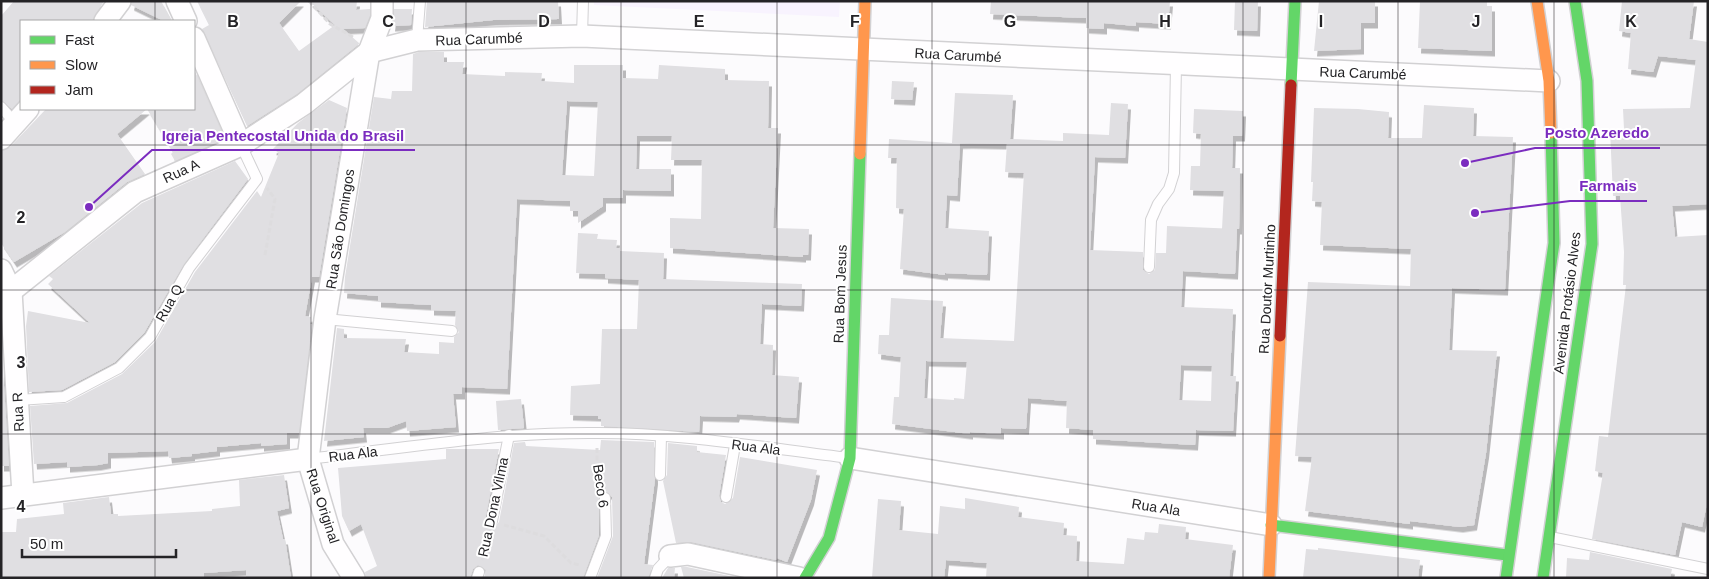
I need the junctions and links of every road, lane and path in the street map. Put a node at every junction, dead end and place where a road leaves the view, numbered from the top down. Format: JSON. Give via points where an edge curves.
{"nodes":[{"id":1,"x":120,"y":1,"type":"edge"},
{"id":2,"x":178,"y":1,"type":"edge"},
{"id":3,"x":309,"y":1,"type":"edge"},
{"id":4,"x":382,"y":1,"type":"edge"},
{"id":5,"x":420,"y":1,"type":"edge"},
{"id":6,"x":583,"y":1,"type":"edge"},
{"id":7,"x":865,"y":1,"type":"edge"},
{"id":8,"x":1295,"y":1,"type":"edge"},
{"id":9,"x":1537,"y":1,"type":"edge"},
{"id":10,"x":1575,"y":1,"type":"edge"},
{"id":11,"x":105,"y":20,"type":"edge"},
{"id":12,"x":186,"y":20,"type":"edge"},
{"id":13,"x":582,"y":36,"type":"junction"},
{"id":14,"x":195,"y":40,"type":"edge"},
{"id":15,"x":417,"y":40,"type":"junction"},
{"id":16,"x":863,"y":50,"type":"junction"},
{"id":17,"x":369,"y":52,"type":"junction"},
{"id":18,"x":1176,"y":65,"type":"junction"},
{"id":19,"x":1291,"y":70,"type":"junction"},
{"id":20,"x":1549,"y":81,"type":"junction"},
{"id":21,"x":15,"y":113,"type":"edge"},
{"id":22,"x":1,"y":139,"type":"edge"},
{"id":23,"x":240,"y":145,"type":"junction"},
{"id":24,"x":258,"y":179,"type":"junction"},
{"id":25,"x":265,"y":255,"type":"dead end"},
{"id":26,"x":1148,"y":267,"type":"dead end"},
{"id":27,"x":1,"y":270,"type":"edge"},
{"id":28,"x":6,"y":297,"type":"edge"},
{"id":29,"x":325,"y":319,"type":"junction"},
{"id":30,"x":452,"y":331,"type":"dead end"},
{"id":31,"x":18,"y":400,"type":"junction"},
{"id":32,"x":598,"y":432,"type":"junction"},
{"id":33,"x":509,"y":435,"type":"junction"},
{"id":34,"x":662,"y":436,"type":"junction"},
{"id":35,"x":736,"y":445,"type":"junction"},
{"id":36,"x":850,"y":458,"type":"junction"},
{"id":37,"x":308,"y":459,"type":"junction"},
{"id":38,"x":660,"y":476,"type":"dead end"},
{"id":39,"x":23,"y":495,"type":"junction"},
{"id":40,"x":726,"y":497,"type":"dead end"},
{"id":41,"x":1,"y":498,"type":"edge"},
{"id":42,"x":605,"y":498,"type":"joint"},
{"id":43,"x":492,"y":521,"type":"junction"},
{"id":44,"x":1271,"y":524,"type":"junction"},
{"id":45,"x":1548,"y":537,"type":"junction"},
{"id":46,"x":1508,"y":555,"type":"junction"},
{"id":47,"x":670,"y":556,"type":"joint"},
{"id":48,"x":1518,"y":562,"type":"dead end"},
{"id":49,"x":1708,"y":569,"type":"edge"},
{"id":50,"x":592,"y":572,"type":"edge"},
{"id":51,"x":478,"y":575,"type":"edge"},
{"id":52,"x":354,"y":578,"type":"edge"},
{"id":53,"x":655,"y":578,"type":"edge"},
{"id":54,"x":799,"y":578,"type":"edge"},
{"id":55,"x":805,"y":578,"type":"edge"},
{"id":56,"x":1269,"y":578,"type":"edge"},
{"id":57,"x":1506,"y":578,"type":"edge"},
{"id":58,"x":1543,"y":578,"type":"edge"}],
"edges":[{"from":1,"to":11,"type":"street"},
{"from":2,"to":12,"type":"street"},
{"from":3,"to":17,"type":"path","via":[[330,24],[360,41]]},
{"from":4,"to":17,"type":"street","name":"Rua São Domingos","via":[[382,18]]},
{"from":5,"to":15,"type":"lane"},
{"from":6,"to":13,"type":"lane"},
{"from":7,"to":16,"type":"street","name":"Rua Bom Jesus"},
{"from":8,"to":19,"type":"street","name":"Rua Doutor Murtinho"},
{"from":9,"to":20,"type":"street","name":"Avenida Protásio Alves"},
{"from":10,"to":45,"type":"street","name":"Avenida Protásio Alves","via":[[1587,81],[1592,244]]},
{"from":13,"to":15,"type":"street","name":"Rua Carumbé"},
{"from":13,"to":16,"type":"street","name":"Rua Carumbé"},
{"from":14,"to":23,"type":"street"},
{"from":15,"to":17,"type":"street","name":"Rua Carumbé"},
{"from":16,"to":18,"type":"street","name":"Rua Carumbé"},
{"from":16,"to":36,"type":"street","name":"Rua Bom Jesus"},
{"from":17,"to":23,"type":"street","name":"Rua A","via":[[304,104]]},
{"from":17,"to":29,"type":"street","name":"Rua São Domingos"},
{"from":18,"to":19,"type":"street","name":"Rua Carumbé"},
{"from":18,"to":26,"type":"lane","via":[[1174,173],[1169,189],[1151,220]]},
{"from":19,"to":20,"type":"street","name":"Rua Carumbé"},
{"from":19,"to":44,"type":"street","name":"Rua Doutor Murtinho"},
{"from":20,"to":46,"type":"street","name":"Avenida Protásio Alves","via":[[1554,243]]},
{"from":21,"to":22,"type":"street"},
{"from":23,"to":24,"type":"lane"},
{"from":23,"to":28,"type":"street","name":"Rua A","via":[[135,192]]},
{"from":24,"to":25,"type":"path","via":[[275,199]]},
{"from":24,"to":31,"type":"lane","name":"Rua Q","via":[[189,268],[150,337],[119,368],[64,397]]},
{"from":27,"to":28,"type":"street","name":"Rua R"},
{"from":28,"to":31,"type":"street","name":"Rua R"},
{"from":29,"to":30,"type":"lane"},
{"from":29,"to":37,"type":"street","name":"Rua São Domingos"},
{"from":31,"to":39,"type":"street","name":"Rua R"},
{"from":32,"to":33,"type":"lane","name":"Rua Ala"},
{"from":32,"to":34,"type":"lane","name":"Rua Ala"},
{"from":32,"to":42,"type":"path","name":"Beco 6","via":[[597,468]]},
{"from":33,"to":37,"type":"lane","name":"Rua Ala"},
{"from":33,"to":43,"type":"lane","name":"Rua Dona Vilma"},
{"from":34,"to":35,"type":"lane","name":"Rua Ala"},
{"from":34,"to":38,"type":"lane"},
{"from":35,"to":36,"type":"lane","name":"Rua Ala"},
{"from":35,"to":40,"type":"lane"},
{"from":36,"to":44,"type":"street","name":"Rua Ala"},
{"from":36,"to":55,"type":"street","name":"Rua Bom Jesus","via":[[829,538]]},
{"from":37,"to":39,"type":"street","name":"Rua Ala"},
{"from":37,"to":52,"type":"street","name":"Rua Original","via":[[333,544]]},
{"from":39,"to":41,"type":"street","name":"Rua Ala"},
{"from":42,"to":50,"type":"lane","name":"Beco 6","via":[[606,536]]},
{"from":43,"to":50,"type":"path","via":[[544,536],[571,563]]},
{"from":43,"to":51,"type":"path","name":"Rua Dona Vilma"},
{"from":44,"to":46,"type":"street","name":"Rua Ala"},
{"from":44,"to":56,"type":"street","name":"Rua Doutor Murtinho"},
{"from":45,"to":49,"type":"lane"},
{"from":45,"to":58,"type":"street","name":"Avenida Protásio Alves"},
{"from":46,"to":48,"type":"street"},
{"from":46,"to":57,"type":"street","name":"Avenida Protásio Alves"},
{"from":47,"to":53,"type":"lane","via":[[658,569]]},
{"from":47,"to":54,"type":"street","via":[[688,554]]}]}
